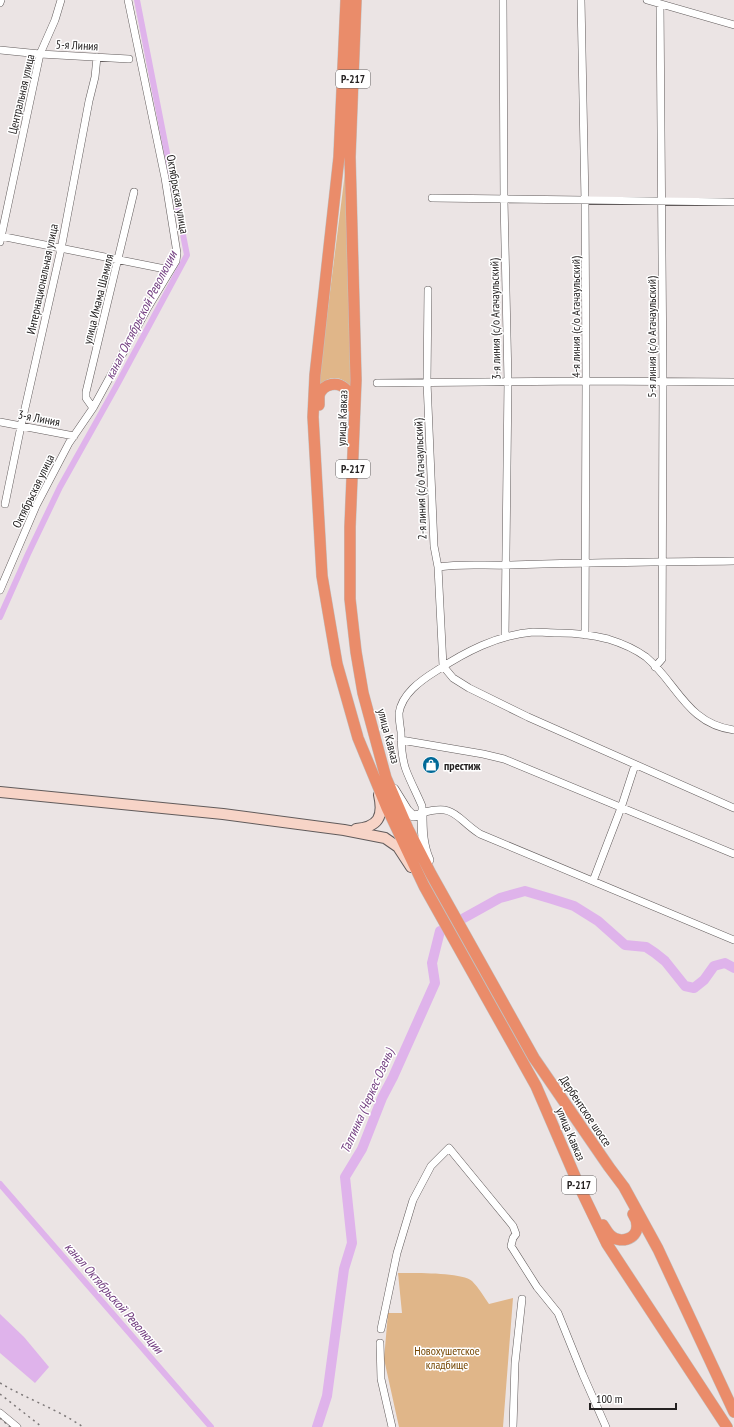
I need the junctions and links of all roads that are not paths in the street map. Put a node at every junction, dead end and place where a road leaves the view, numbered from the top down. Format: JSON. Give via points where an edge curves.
{"nodes":[{"id":1,"x":1,"y":0,"type":"edge"},
{"id":2,"x":61,"y":0,"type":"edge"},
{"id":3,"x":128,"y":0,"type":"edge"},
{"id":4,"x":346,"y":0,"type":"edge"},
{"id":5,"x":356,"y":0,"type":"edge"},
{"id":6,"x":503,"y":0,"type":"edge"},
{"id":7,"x":580,"y":0,"type":"edge"},
{"id":8,"x":647,"y":0,"type":"edge"},
{"id":9,"x":0,"y":3,"type":"edge"},
{"id":10,"x":660,"y":4,"type":"junction"},
{"id":11,"x":734,"y":25,"type":"edge"},
{"id":12,"x":734,"y":30,"type":"edge"},
{"id":13,"x":0,"y":50,"type":"edge"},
{"id":14,"x":40,"y":54,"type":"junction"},
{"id":15,"x":96,"y":57,"type":"junction"},
{"id":16,"x":129,"y":59,"type":"dead end"},
{"id":17,"x":134,"y":192,"type":"dead end"},
{"id":18,"x":432,"y":198,"type":"dead end"},
{"id":19,"x":504,"y":200,"type":"junction"},
{"id":20,"x":585,"y":201,"type":"junction"},
{"id":21,"x":661,"y":202,"type":"junction"},
{"id":22,"x":734,"y":202,"type":"edge"},
{"id":23,"x":0,"y":238,"type":"edge"},
{"id":24,"x":61,"y":249,"type":"junction"},
{"id":25,"x":119,"y":261,"type":"junction"},
{"id":26,"x":170,"y":270,"type":"junction"},
{"id":27,"x":428,"y":290,"type":"dead end"},
{"id":28,"x":586,"y":381,"type":"junction"},
{"id":29,"x":663,"y":381,"type":"junction"},
{"id":30,"x":427,"y":382,"type":"junction"},
{"id":31,"x":508,"y":382,"type":"junction"},
{"id":32,"x":734,"y":382,"type":"edge"},
{"id":33,"x":377,"y":383,"type":"dead end"},
{"id":34,"x":93,"y":408,"type":"junction"},
{"id":35,"x":0,"y":422,"type":"edge"},
{"id":36,"x":21,"y":426,"type":"junction"},
{"id":37,"x":74,"y":436,"type":"junction"},
{"id":38,"x":315,"y":469,"type":"junction"},
{"id":39,"x":352,"y":475,"type":"junction"},
{"id":40,"x":5,"y":504,"type":"dead end"},
{"id":41,"x":734,"y":561,"type":"edge"},
{"id":42,"x":585,"y":562,"type":"junction"},
{"id":43,"x":662,"y":562,"type":"junction"},
{"id":44,"x":506,"y":565,"type":"junction"},
{"id":45,"x":438,"y":566,"type":"junction"},
{"id":46,"x":0,"y":590,"type":"edge"},
{"id":47,"x":585,"y":635,"type":"junction"},
{"id":48,"x":505,"y":637,"type":"junction"},
{"id":49,"x":444,"y":666,"type":"junction"},
{"id":50,"x":655,"y":667,"type":"junction"},
{"id":51,"x":734,"y":730,"type":"edge"},
{"id":52,"x":401,"y":740,"type":"junction"},
{"id":53,"x":635,"y":765,"type":"junction"},
{"id":54,"x":381,"y":779,"type":"junction"},
{"id":55,"x":0,"y":792,"type":"edge"},
{"id":56,"x":620,"y":808,"type":"junction"},
{"id":57,"x":734,"y":808,"type":"edge"},
{"id":58,"x":422,"y":812,"type":"junction"},
{"id":59,"x":408,"y":829,"type":"joint"},
{"id":60,"x":344,"y":830,"type":"junction"},
{"id":61,"x":734,"y":854,"type":"edge"},
{"id":62,"x":593,"y":881,"type":"junction"},
{"id":63,"x":424,"y":886,"type":"junction"},
{"id":64,"x":444,"y":897,"type":"junction"},
{"id":65,"x":734,"y":940,"type":"edge"},
{"id":66,"x":609,"y":1167,"type":"junction"},
{"id":67,"x":580,"y":1188,"type":"junction"},
{"id":68,"x":522,"y":1299,"type":"dead end"},
{"id":69,"x":381,"y":1329,"type":"dead end"},
{"id":70,"x":380,"y":1343,"type":"dead end"},
{"id":71,"x":0,"y":1412,"type":"edge"},
{"id":72,"x":734,"y":1412,"type":"edge"},
{"id":73,"x":17,"y":1427,"type":"edge"},
{"id":74,"x":392,"y":1427,"type":"edge"},
{"id":75,"x":513,"y":1427,"type":"edge"},
{"id":76,"x":606,"y":1427,"type":"edge"},
{"id":77,"x":727,"y":1427,"type":"edge"}],
"edges":[{"from":1,"to":9,"type":"street"},
{"from":2,"to":14,"type":"street","name":"Центральная улица"},
{"from":3,"to":26,"type":"street","name":"Октябрьская улица","via":[[166,178],[177,253],[176,261]]},
{"from":4,"to":38,"type":"highway","number":"Р-217","via":[[339,157],[312,417]]},
{"from":5,"to":39,"type":"highway","name":"улица Кавказ","number":"Р-217","via":[[350,157],[356,380]]},
{"from":6,"to":19,"type":"street","name":"3-я линия (с/о Агачаульский)"},
{"from":7,"to":20,"type":"street","name":"4-я линия (с/о Агачаульский)"},
{"from":8,"to":10,"type":"street"},
{"from":10,"to":11,"type":"street"},
{"from":10,"to":21,"type":"street","name":"5-я линия (с/о Агачаульский)"},
{"from":11,"to":12,"type":"street"},
{"from":13,"to":14,"type":"street","name":"5-я Линия"},
{"from":14,"to":15,"type":"street","name":"5-я Линия"},
{"from":14,"to":23,"type":"street","name":"Центральная улица"},
{"from":15,"to":16,"type":"street","name":"5-я Линия"},
{"from":15,"to":24,"type":"street","name":"Интернациональная улица","via":[[95,76],[88,101]]},
{"from":17,"to":25,"type":"street","name":"улица Имама Шамиля"},
{"from":18,"to":19,"type":"street"},
{"from":19,"to":20,"type":"street"},
{"from":19,"to":31,"type":"street","name":"3-я линия (с/о Агачаульский)"},
{"from":20,"to":21,"type":"street"},
{"from":20,"to":28,"type":"street","name":"4-я линия (с/о Агачаульский)"},
{"from":21,"to":22,"type":"street"},
{"from":21,"to":29,"type":"street","name":"5-я линия (с/о Агачаульский)"},
{"from":23,"to":24,"type":"street"},
{"from":24,"to":25,"type":"street"},
{"from":24,"to":36,"type":"street","name":"Интернациональная улица"},
{"from":25,"to":26,"type":"street"},
{"from":25,"to":34,"type":"street","name":"улица Имама Шамиля","via":[[86,392],[86,398]]},
{"from":26,"to":34,"type":"street","name":"Октябрьская улица"},
{"from":27,"to":30,"type":"street","name":"2-я линия (с/о Агачаульский)"},
{"from":28,"to":29,"type":"street"},
{"from":28,"to":31,"type":"street"},
{"from":28,"to":42,"type":"street","name":"4-я линия (с/о Агачаульский)"},
{"from":29,"to":32,"type":"street"},
{"from":29,"to":43,"type":"street","name":"5-я линия (с/о Агачаульский)"},
{"from":30,"to":31,"type":"street"},
{"from":30,"to":33,"type":"street"},
{"from":30,"to":45,"type":"street","name":"2-я линия (с/о Агачаульский)","via":[[434,546]]},
{"from":31,"to":44,"type":"street","name":"3-я линия (с/о Агачаульский)"},
{"from":34,"to":37,"type":"street","name":"Октябрьская улица"},
{"from":35,"to":36,"type":"street","name":"3-я Линия"},
{"from":36,"to":37,"type":"street","name":"3-я Линия"},
{"from":36,"to":40,"type":"street","name":"Интернациональная улица"},
{"from":37,"to":46,"type":"street","name":"Октябрьская улица","via":[[36,506]]},
{"from":38,"to":39,"type":"highway","via":[[320,395],[328,385],[335,384],[346,389],[349,396]]},
{"from":38,"to":54,"type":"highway","via":[[322,576],[337,664],[358,738]]},
{"from":39,"to":54,"type":"highway","name":"улица Кавказ","number":"Р-217","via":[[350,599],[363,693]]},
{"from":41,"to":43,"type":"street"},
{"from":42,"to":43,"type":"street"},
{"from":42,"to":44,"type":"street"},
{"from":42,"to":47,"type":"street","name":"4-я линия (с/о Агачаульский)"},
{"from":43,"to":50,"type":"street","name":"5-я линия (с/о Агачаульский)","via":[[662,659]]},
{"from":44,"to":45,"type":"street"},
{"from":44,"to":48,"type":"street","name":"3-я линия (с/о Агачаульский)"},
{"from":45,"to":49,"type":"street","name":"2-я линия (с/о Агачаульский)"},
{"from":47,"to":48,"type":"street","via":[[533,632]]},
{"from":47,"to":50,"type":"street","via":[[608,639],[629,647],[646,657]]},
{"from":48,"to":49,"type":"street","via":[[480,646]]},
{"from":49,"to":52,"type":"street","via":[[412,689],[404,701],[399,714]]},
{"from":49,"to":53,"type":"street","via":[[452,678],[469,688]]},
{"from":50,"to":51,"type":"street","via":[[693,711],[708,722]]},
{"from":52,"to":56,"type":"street","via":[[504,759]]},
{"from":52,"to":58,"type":"street","via":[[406,769],[422,806]]},
{"from":53,"to":56,"type":"street"},
{"from":53,"to":57,"type":"street"},
{"from":54,"to":58,"type":"street","via":[[398,793],[413,816]]},
{"from":54,"to":59,"type":"highway","name":"улица Кавказ","number":"Р-217"},
{"from":54,"to":60,"type":"main road","via":[[382,808],[377,820],[368,828]]},
{"from":54,"to":63,"type":"highway","name":"улица Кавказ","via":[[387,808]]},
{"from":55,"to":60,"type":"main road","via":[[223,814]]},
{"from":56,"to":61,"type":"street"},
{"from":56,"to":62,"type":"street"},
{"from":58,"to":62,"type":"street","via":[[435,809],[453,813],[480,834]]},
{"from":58,"to":64,"type":"street","via":[[425,850]]},
{"from":59,"to":64,"type":"highway","name":"Дербентское шоссе"},
{"from":60,"to":63,"type":"main road","via":[[385,838],[398,847]]},
{"from":62,"to":65,"type":"street"},
{"from":63,"to":67,"type":"highway","name":"улица Кавказ","number":"Р-217","via":[[536,1086]]},
{"from":64,"to":66,"type":"highway","name":"Дербентское шоссе","via":[[534,1058]]},
{"from":66,"to":67,"type":"highway","via":[[636,1219],[636,1231],[630,1239],[621,1240],[611,1236]]},
{"from":66,"to":72,"type":"highway","name":"Дербентское шоссе","via":[[624,1187],[658,1249]]},
{"from":67,"to":77,"type":"highway","name":"улица Кавказ","number":"Р-217","via":[[606,1244]]},
{"from":68,"to":75,"type":"street","via":[[515,1363]]},
{"from":69,"to":76,"type":"street","via":[[397,1253],[413,1200],[431,1166],[448,1148],[513,1226],[516,1234],[511,1246],[558,1313]]},
{"from":70,"to":74,"type":"street","via":[[381,1379]]},
{"from":71,"to":73,"type":"street"}]}
